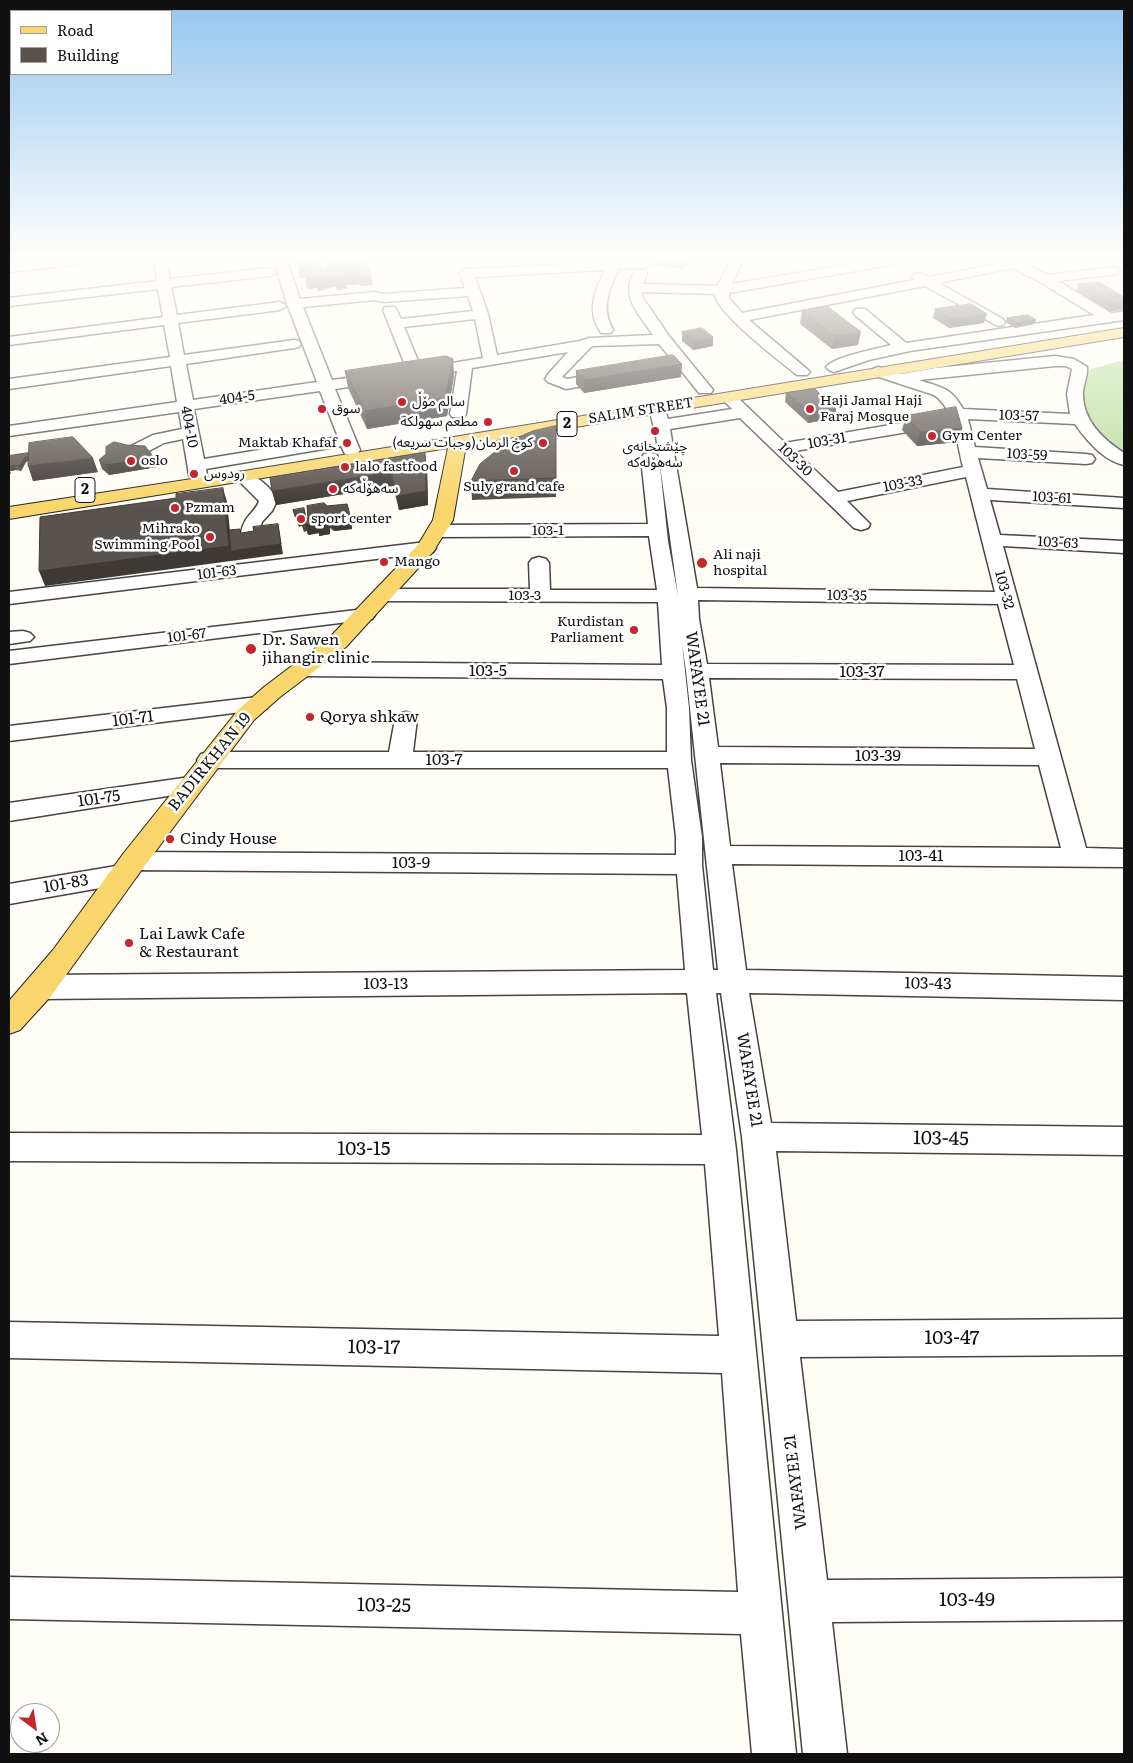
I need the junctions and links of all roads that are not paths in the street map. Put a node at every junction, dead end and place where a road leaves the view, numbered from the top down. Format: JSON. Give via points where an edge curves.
{"nodes":[{"id":1,"x":175,"y":343,"type":"edge"},
{"id":2,"x":269,"y":343,"type":"edge"},
{"id":3,"x":293,"y":343,"type":"edge"},
{"id":4,"x":305,"y":343,"type":"edge"},
{"id":5,"x":404,"y":343,"type":"edge"},
{"id":6,"x":487,"y":343,"type":"edge"},
{"id":7,"x":598,"y":343,"type":"edge"},
{"id":8,"x":666,"y":343,"type":"edge"},
{"id":9,"x":768,"y":343,"type":"edge"},
{"id":10,"x":897,"y":343,"type":"edge"},
{"id":11,"x":932,"y":343,"type":"edge"},
{"id":12,"x":993,"y":343,"type":"edge"},
{"id":13,"x":1053,"y":343,"type":"edge"},
{"id":14,"x":587,"y":344,"type":"junction"},
{"id":15,"x":903,"y":348,"type":"junction"},
{"id":16,"x":178,"y":360,"type":"junction"},
{"id":17,"x":490,"y":361,"type":"junction"},
{"id":18,"x":683,"y":364,"type":"junction"},
{"id":19,"x":464,"y":366,"type":"junction"},
{"id":20,"x":879,"y":371,"type":"junction"},
{"id":21,"x":802,"y":372,"type":"junction"},
{"id":22,"x":416,"y":373,"type":"junction"},
{"id":23,"x":839,"y":373,"type":"junction"},
{"id":24,"x":9,"y":384,"type":"edge"},
{"id":25,"x":328,"y":385,"type":"junction"},
{"id":26,"x":308,"y":388,"type":"junction"},
{"id":27,"x":705,"y":390,"type":"junction"},
{"id":28,"x":728,"y":396,"type":"junction"},
{"id":29,"x":185,"y":405,"type":"junction"},
{"id":30,"x":745,"y":412,"type":"junction"},
{"id":31,"x":458,"y":414,"type":"dead end"},
{"id":32,"x":27,"y":415,"type":"dead end"},
{"id":33,"x":654,"y":415,"type":"junction"},
{"id":34,"x":959,"y":416,"type":"junction"},
{"id":35,"x":9,"y":418,"type":"edge"},
{"id":36,"x":1080,"y":418,"type":"junction"},
{"id":37,"x":9,"y":431,"type":"edge"},
{"id":38,"x":190,"y":432,"type":"junction"},
{"id":39,"x":458,"y":442,"type":"junction"},
{"id":40,"x":350,"y":445,"type":"junction"},
{"id":41,"x":783,"y":448,"type":"junction"},
{"id":42,"x":135,"y":451,"type":"edge"},
{"id":43,"x":1086,"y":459,"type":"dead end"},
{"id":44,"x":1124,"y":460,"type":"edge"},
{"id":45,"x":970,"y":461,"type":"junction"},
{"id":46,"x":197,"y":470,"type":"junction"},
{"id":47,"x":244,"y":477,"type":"junction"},
{"id":48,"x":979,"y":494,"type":"junction"},
{"id":49,"x":834,"y":498,"type":"junction"},
{"id":50,"x":9,"y":500,"type":"edge"},
{"id":51,"x":1124,"y":503,"type":"edge"},
{"id":52,"x":9,"y":513,"type":"edge"},
{"id":53,"x":861,"y":524,"type":"dead end"},
{"id":54,"x":658,"y":530,"type":"junction"},
{"id":55,"x":250,"y":533,"type":"edge"},
{"id":56,"x":432,"y":540,"type":"junction"},
{"id":57,"x":991,"y":540,"type":"junction"},
{"id":58,"x":1124,"y":547,"type":"edge"},
{"id":59,"x":539,"y":563,"type":"dead end"},
{"id":60,"x":383,"y":595,"type":"junction"},
{"id":61,"x":678,"y":595,"type":"junction"},
{"id":62,"x":540,"y":596,"type":"junction"},
{"id":63,"x":9,"y":598,"type":"edge"},
{"id":64,"x":1006,"y":598,"type":"junction"},
{"id":65,"x":366,"y":614,"type":"junction"},
{"id":66,"x":9,"y":658,"type":"edge"},
{"id":67,"x":303,"y":670,"type":"junction"},
{"id":68,"x":685,"y":671,"type":"junction"},
{"id":69,"x":1026,"y":672,"type":"junction"},
{"id":70,"x":258,"y":704,"type":"junction"},
{"id":71,"x":406,"y":718,"type":"dead end"},
{"id":72,"x":9,"y":734,"type":"edge"},
{"id":73,"x":1049,"y":757,"type":"junction"},
{"id":74,"x":693,"y":758,"type":"junction"},
{"id":75,"x":209,"y":760,"type":"junction"},
{"id":76,"x":400,"y":760,"type":"junction"},
{"id":77,"x":190,"y":785,"type":"junction"},
{"id":78,"x":9,"y":812,"type":"edge"},
{"id":79,"x":718,"y":855,"type":"junction"},
{"id":80,"x":1076,"y":858,"type":"junction"},
{"id":81,"x":1124,"y":858,"type":"edge"},
{"id":82,"x":689,"y":865,"type":"junction"},
{"id":83,"x":128,"y":868,"type":"junction"},
{"id":84,"x":9,"y":894,"type":"edge"},
{"id":85,"x":733,"y":981,"type":"junction"},
{"id":86,"x":700,"y":982,"type":"junction"},
{"id":87,"x":40,"y":987,"type":"junction"},
{"id":88,"x":1124,"y":988,"type":"edge"},
{"id":89,"x":12,"y":1016,"type":"edge"},
{"id":90,"x":758,"y":1137,"type":"junction"},
{"id":91,"x":1124,"y":1141,"type":"edge"},
{"id":92,"x":9,"y":1147,"type":"edge"},
{"id":93,"x":720,"y":1150,"type":"junction"},
{"id":94,"x":1124,"y":1337,"type":"edge"},
{"id":95,"x":779,"y":1339,"type":"junction"},
{"id":96,"x":9,"y":1340,"type":"edge"},
{"id":97,"x":739,"y":1355,"type":"junction"},
{"id":98,"x":9,"y":1598,"type":"edge"},
{"id":99,"x":1124,"y":1599,"type":"edge"},
{"id":100,"x":809,"y":1601,"type":"junction"},
{"id":101,"x":760,"y":1613,"type":"junction"},
{"id":102,"x":774,"y":1754,"type":"edge"},
{"id":103,"x":824,"y":1754,"type":"edge"}],
"edges":[{"from":1,"to":16,"type":"street","name":"404-10"},
{"from":2,"to":16,"type":"street"},
{"from":3,"to":26,"type":"street"},
{"from":4,"to":25,"type":"street"},
{"from":5,"to":22,"type":"street"},
{"from":6,"to":17,"type":"street"},
{"from":7,"to":14,"type":"street","name":"404-5"},
{"from":8,"to":18,"type":"street"},
{"from":9,"to":21,"type":"street"},
{"from":10,"to":15,"type":"street"},
{"from":11,"to":15,"type":"street"},
{"from":12,"to":20,"type":"main road","name":"SALIM STREET","number":"2"},
{"from":13,"to":20,"type":"main road","name":"SALIM STREET","number":"2"},
{"from":14,"to":17,"type":"street","name":"404-5"},
{"from":14,"to":18,"type":"street","via":[[554,376],[556,381],[566,384]]},
{"from":15,"to":23,"type":"street","via":[[866,356]]},
{"from":16,"to":24,"type":"street"},
{"from":16,"to":29,"type":"street","name":"404-10"},
{"from":17,"to":19,"type":"street","name":"404-5"},
{"from":18,"to":27,"type":"street"},
{"from":19,"to":22,"type":"street","name":"404-5"},
{"from":19,"to":31,"type":"street"},
{"from":20,"to":23,"type":"main road","name":"SALIM STREET","number":"2"},
{"from":20,"to":34,"type":"street","name":"103-32","via":[[940,392],[949,398]]},
{"from":20,"to":36,"type":"street","via":[[936,372],[1070,362],[1080,369],[1074,392]]},
{"from":21,"to":23,"type":"main road","name":"SALIM STREET","number":"2"},
{"from":21,"to":27,"type":"main road","name":"SALIM STREET","number":"2"},
{"from":22,"to":25,"type":"street","name":"404-5"},
{"from":23,"to":28,"type":"main road","name":"SALIM STREET","number":"2"},
{"from":25,"to":26,"type":"street","name":"404-5"},
{"from":25,"to":40,"type":"street"},
{"from":26,"to":29,"type":"street","name":"404-5"},
{"from":27,"to":40,"type":"main road","name":"SALIM STREET","number":"2"},
{"from":28,"to":30,"type":"street","name":"103-30"},
{"from":28,"to":33,"type":"main road","name":"SALIM STREET","number":"2"},
{"from":29,"to":37,"type":"street","name":"404-5"},
{"from":29,"to":38,"type":"street","name":"404-10"},
{"from":30,"to":33,"type":"street"},
{"from":30,"to":41,"type":"street","name":"103-30"},
{"from":32,"to":35,"type":"street"},
{"from":33,"to":39,"type":"main road","name":"SALIM STREET","number":"2"},
{"from":33,"to":54,"type":"street","name":"WAFAYEE 21","via":[[651,465]]},
{"from":33,"to":61,"type":"street","name":"WAFAYEE 21"},
{"from":34,"to":36,"type":"street","name":"103-57"},
{"from":34,"to":41,"type":"street","name":"103-31"},
{"from":34,"to":45,"type":"street","name":"103-32"},
{"from":36,"to":44,"type":"street","via":[[1100,442]]},
{"from":38,"to":42,"type":"street","via":[[159,439]]},
{"from":38,"to":46,"type":"street","name":"404-10"},
{"from":39,"to":47,"type":"main road","name":"SALIM STREET","number":"2"},
{"from":39,"to":56,"type":"main road","name":"BADIRKHAN 19","via":[[443,520]]},
{"from":40,"to":46,"type":"street"},
{"from":41,"to":49,"type":"street","name":"103-30"},
{"from":43,"to":45,"type":"street","name":"103-59"},
{"from":45,"to":48,"type":"street","name":"103-32"},
{"from":45,"to":49,"type":"street","name":"103-33"},
{"from":46,"to":50,"type":"main road","number":"2"},
{"from":47,"to":52,"type":"main road","name":"SALIM STREET","number":"2"},
{"from":47,"to":55,"type":"street","via":[[269,502],[252,522]]},
{"from":48,"to":51,"type":"street","name":"103-61"},
{"from":48,"to":57,"type":"street","name":"103-32"},
{"from":49,"to":53,"type":"street","name":"103-30"},
{"from":54,"to":56,"type":"street","name":"103-1"},
{"from":54,"to":61,"type":"street","name":"WAFAYEE 21"},
{"from":56,"to":60,"type":"main road","name":"BADIRKHAN 19"},
{"from":56,"to":63,"type":"street","name":"101-63"},
{"from":57,"to":58,"type":"street","name":"103-63"},
{"from":57,"to":64,"type":"street","name":"103-32"},
{"from":59,"to":62,"type":"street"},
{"from":60,"to":62,"type":"street","name":"103-3"},
{"from":60,"to":65,"type":"main road","name":"BADIRKHAN 19"},
{"from":61,"to":62,"type":"street","name":"103-3"},
{"from":61,"to":64,"type":"street","name":"103-35"},
{"from":61,"to":68,"type":"street","name":"WAFAYEE 21"},
{"from":64,"to":69,"type":"street","name":"103-32"},
{"from":65,"to":66,"type":"street","name":"101-67"},
{"from":65,"to":67,"type":"main road","name":"BADIRKHAN 19"},
{"from":67,"to":68,"type":"street","name":"103-5"},
{"from":67,"to":70,"type":"main road","name":"BADIRKHAN 19"},
{"from":68,"to":69,"type":"street","name":"103-37"},
{"from":68,"to":74,"type":"street","name":"WAFAYEE 21","via":[[678,708]]},
{"from":69,"to":73,"type":"street","name":"103-32"},
{"from":70,"to":72,"type":"street","name":"101-71"},
{"from":70,"to":75,"type":"main road","name":"BADIRKHAN 19"},
{"from":71,"to":76,"type":"street"},
{"from":73,"to":74,"type":"street","name":"103-39"},
{"from":73,"to":80,"type":"street","name":"103-32"},
{"from":74,"to":76,"type":"street","name":"103-7"},
{"from":74,"to":79,"type":"street","name":"WAFAYEE 21"},
{"from":74,"to":82,"type":"street","name":"WAFAYEE 21"},
{"from":75,"to":76,"type":"street","name":"103-7"},
{"from":75,"to":77,"type":"main road","name":"BADIRKHAN 19"},
{"from":77,"to":78,"type":"street","name":"101-75"},
{"from":77,"to":83,"type":"main road","name":"BADIRKHAN 19"},
{"from":79,"to":80,"type":"street","name":"103-41"},
{"from":79,"to":85,"type":"street","name":"WAFAYEE 21"},
{"from":80,"to":81,"type":"street","name":"103-41"},
{"from":82,"to":83,"type":"street","name":"103-9"},
{"from":82,"to":86,"type":"street","name":"WAFAYEE 21"},
{"from":83,"to":84,"type":"street","name":"101-83"},
{"from":83,"to":87,"type":"main road","name":"BADIRKHAN 19"},
{"from":85,"to":86,"type":"street","name":"103-13"},
{"from":85,"to":88,"type":"street","name":"103-43"},
{"from":85,"to":90,"type":"street","name":"WAFAYEE 21"},
{"from":86,"to":87,"type":"street","name":"103-13"},
{"from":86,"to":93,"type":"street","name":"WAFAYEE 21"},
{"from":87,"to":89,"type":"main road","name":"BADIRKHAN 19"},
{"from":90,"to":91,"type":"street","name":"103-45"},
{"from":90,"to":95,"type":"street","name":"WAFAYEE 21"},
{"from":92,"to":93,"type":"street","name":"103-15"},
{"from":93,"to":97,"type":"street","name":"WAFAYEE 21"},
{"from":94,"to":95,"type":"street","name":"103-47"},
{"from":95,"to":100,"type":"street","name":"WAFAYEE 21"},
{"from":96,"to":97,"type":"street","name":"103-17"},
{"from":97,"to":101,"type":"street","name":"WAFAYEE 21"},
{"from":98,"to":101,"type":"street","name":"103-25"},
{"from":99,"to":100,"type":"street","name":"103-49"},
{"from":100,"to":103,"type":"street","name":"WAFAYEE 21"},
{"from":101,"to":102,"type":"street","name":"WAFAYEE 21"}]}
